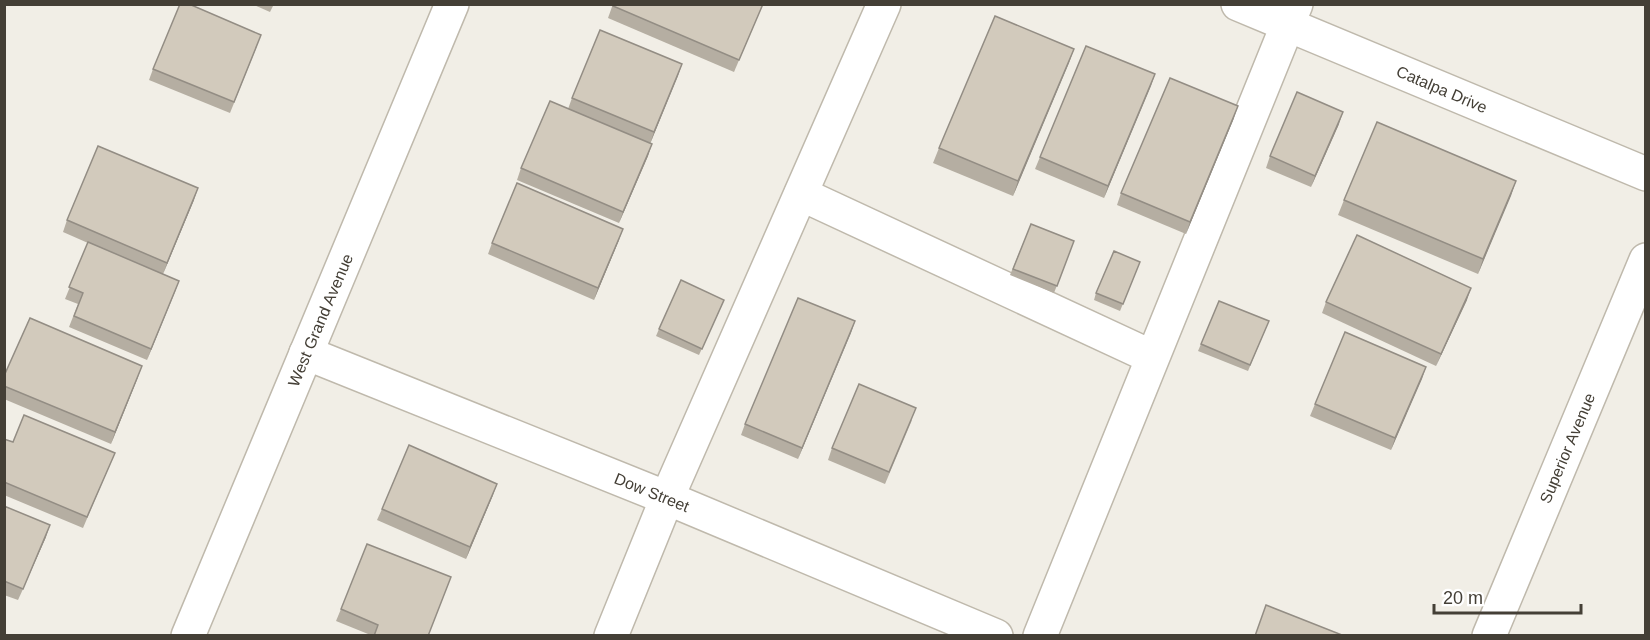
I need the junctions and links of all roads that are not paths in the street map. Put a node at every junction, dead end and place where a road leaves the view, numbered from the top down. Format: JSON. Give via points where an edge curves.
{"nodes":[{"id":1,"x":452,"y":4,"type":"edge"},
{"id":2,"x":884,"y":4,"type":"edge"},
{"id":3,"x":1238,"y":4,"type":"edge"},
{"id":4,"x":1292,"y":15,"type":"edge"},
{"id":5,"x":1646,"y":174,"type":"edge"},
{"id":6,"x":801,"y":194,"type":"junction"},
{"id":7,"x":1646,"y":260,"type":"edge"},
{"id":8,"x":306,"y":353,"type":"junction"},
{"id":9,"x":1152,"y":357,"type":"junction"},
{"id":10,"x":667,"y":498,"type":"junction"},
{"id":11,"x":188,"y":636,"type":"edge"},
{"id":12,"x":611,"y":636,"type":"edge"},
{"id":13,"x":996,"y":636,"type":"edge"},
{"id":14,"x":1040,"y":636,"type":"edge"},
{"id":15,"x":1489,"y":636,"type":"edge"}],
"edges":[{"from":1,"to":8,"type":"street","name":"West Grand Avenue"},
{"from":2,"to":6,"type":"street"},
{"from":3,"to":4,"type":"street","name":"Catalpa Drive"},
{"from":4,"to":5,"type":"street","name":"Catalpa Drive"},
{"from":4,"to":9,"type":"street"},
{"from":6,"to":9,"type":"street"},
{"from":6,"to":10,"type":"street"},
{"from":7,"to":15,"type":"street","name":"Superior Avenue"},
{"from":8,"to":10,"type":"street","name":"Dow Street"},
{"from":8,"to":11,"type":"street","name":"West Grand Avenue"},
{"from":9,"to":14,"type":"street"},
{"from":10,"to":12,"type":"street"},
{"from":10,"to":13,"type":"street","name":"Dow Street"}]}
